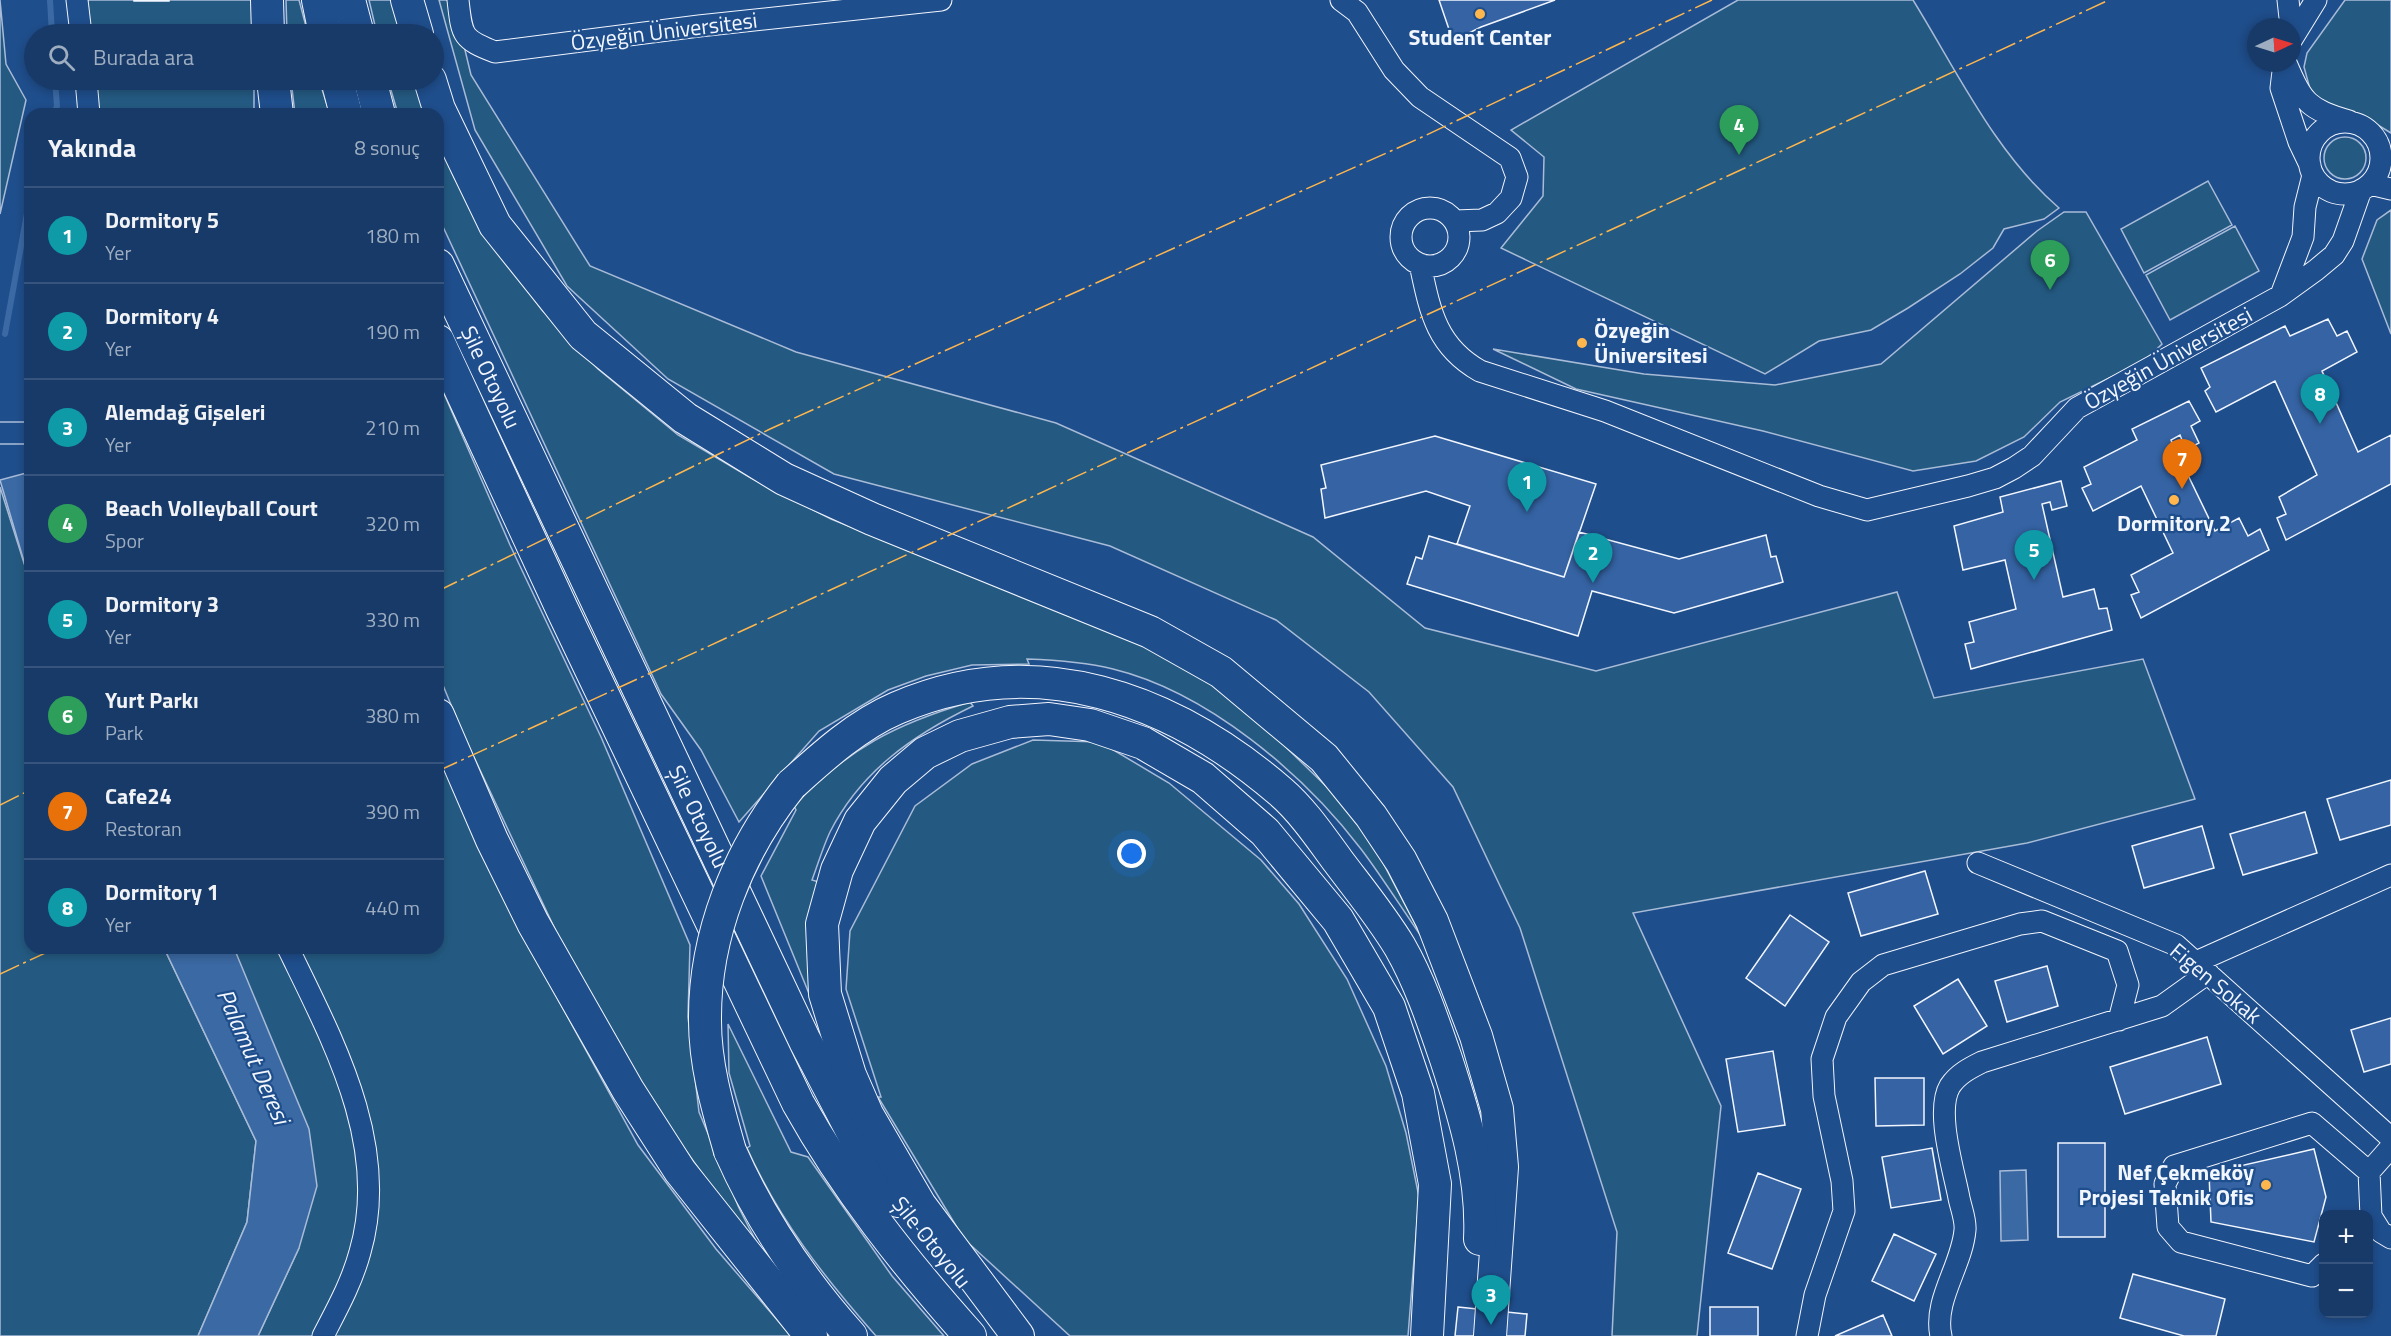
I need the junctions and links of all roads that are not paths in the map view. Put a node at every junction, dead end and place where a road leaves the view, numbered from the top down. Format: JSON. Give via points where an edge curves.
{"nodes":[{"id":1,"x":77,"y":0,"type":"edge"},
{"id":2,"x":267,"y":0,"type":"edge"},
{"id":3,"x":318,"y":0,"type":"edge"},
{"id":4,"x":350,"y":0,"type":"edge"},
{"id":5,"x":407,"y":0,"type":"edge"},
{"id":6,"x":458,"y":0,"type":"edge"},
{"id":7,"x":941,"y":0,"type":"edge"},
{"id":8,"x":1341,"y":0,"type":"edge"},
{"id":9,"x":2288,"y":0,"type":"edge"},
{"id":10,"x":2316,"y":0,"type":"edge"},
{"id":11,"x":2290,"y":18,"type":"edge"},
{"id":12,"x":2301,"y":23,"type":"edge"},
{"id":13,"x":80,"y":24,"type":"edge"},
{"id":14,"x":268,"y":24,"type":"edge"},
{"id":15,"x":323,"y":24,"type":"edge"},
{"id":16,"x":356,"y":24,"type":"edge"},
{"id":17,"x":414,"y":24,"type":"edge"},
{"id":18,"x":2284,"y":72,"type":"edge"},
{"id":19,"x":2290,"y":72,"type":"edge"},
{"id":20,"x":87,"y":90,"type":"edge"},
{"id":21,"x":274,"y":90,"type":"edge"},
{"id":22,"x":340,"y":90,"type":"edge"},
{"id":23,"x":373,"y":90,"type":"edge"},
{"id":24,"x":433,"y":90,"type":"edge"},
{"id":25,"x":88,"y":108,"type":"edge"},
{"id":26,"x":276,"y":108,"type":"edge"},
{"id":27,"x":344,"y":108,"type":"edge"},
{"id":28,"x":377,"y":108,"type":"edge"},
{"id":29,"x":439,"y":108,"type":"edge"},
{"id":30,"x":444,"y":119,"type":"edge"},
{"id":31,"x":2355,"y":123,"type":"junction"},
{"id":32,"x":2382,"y":139,"type":"edge"},
{"id":33,"x":2311,"y":170,"type":"junction"},
{"id":34,"x":2366,"y":187,"type":"junction"},
{"id":35,"x":2391,"y":189,"type":"edge"},
{"id":36,"x":1455,"y":220,"type":"junction"},
{"id":37,"x":1420,"y":264,"type":"junction"},
{"id":38,"x":444,"y":278,"type":"edge"},
{"id":39,"x":2280,"y":296,"type":"junction"},
{"id":40,"x":444,"y":354,"type":"edge"},
{"id":41,"x":0,"y":433,"type":"edge"},
{"id":42,"x":24,"y":433,"type":"edge"},
{"id":43,"x":444,"y":729,"type":"edge"},
{"id":44,"x":1978,"y":863,"type":"dead end"},
{"id":45,"x":2391,"y":875,"type":"edge"},
{"id":46,"x":291,"y":954,"type":"edge"},
{"id":47,"x":2202,"y":968,"type":"junction"},
{"id":48,"x":2119,"y":1020,"type":"junction"},
{"id":49,"x":2391,"y":1138,"type":"edge"},
{"id":50,"x":2391,"y":1147,"type":"edge"},
{"id":51,"x":2369,"y":1172,"type":"junction"},
{"id":52,"x":2370,"y":1210,"type":"edge"},
{"id":53,"x":2373,"y":1222,"type":"edge"},
{"id":54,"x":2391,"y":1238,"type":"edge"},
{"id":55,"x":2319,"y":1269,"type":"edge"},
{"id":56,"x":323,"y":1336,"type":"edge"},
{"id":57,"x":811,"y":1336,"type":"edge"},
{"id":58,"x":850,"y":1336,"type":"edge"},
{"id":59,"x":970,"y":1336,"type":"edge"},
{"id":60,"x":1016,"y":1336,"type":"edge"},
{"id":61,"x":1427,"y":1336,"type":"edge"},
{"id":62,"x":1472,"y":1336,"type":"edge"},
{"id":63,"x":1490,"y":1336,"type":"edge"},
{"id":64,"x":1807,"y":1336,"type":"edge"},
{"id":65,"x":1941,"y":1336,"type":"edge"}],
"edges":[{"from":1,"to":13,"type":"street"},
{"from":2,"to":14,"type":"highway"},
{"from":3,"to":15,"type":"highway"},
{"from":4,"to":16,"type":"highway"},
{"from":5,"to":17,"type":"highway"},
{"from":6,"to":7,"type":"street","name":"Özyeğin Üniversitesi","via":[[462,31],[474,44],[495,52]]},
{"from":8,"to":36,"type":"street","via":[[1357,12],[1394,70],[1420,97],[1510,158],[1516,177],[1511,198],[1490,217]]},
{"from":9,"to":11,"type":"street"},
{"from":10,"to":12,"type":"street"},
{"from":18,"to":33,"type":"street","via":[[2281,88]]},
{"from":19,"to":31,"type":"street","via":[[2305,99],[2318,112]]},
{"from":20,"to":25,"type":"street"},
{"from":21,"to":26,"type":"highway"},
{"from":22,"to":27,"type":"highway"},
{"from":23,"to":28,"type":"highway"},
{"from":24,"to":29,"type":"highway"},
{"from":30,"to":63,"type":"highway","via":[[495,225],[583,335],[684,418],[784,479],[1150,632],[1221,672],[1324,758],[1401,861],[1432,921],[1476,1036],[1497,1109],[1502,1167]]},
{"from":31,"to":32,"type":"street"},
{"from":31,"to":33,"type":"street","via":[[2334,123],[2324,128],[2311,145]]},
{"from":32,"to":34,"type":"street","via":[[2377,175]]},
{"from":33,"to":34,"type":"street","via":[[2320,183],[2339,194]]},
{"from":33,"to":39,"type":"street","via":[[2303,237]]},
{"from":34,"to":35,"type":"street"},
{"from":34,"to":39,"type":"street","name":"Özyeğin Üniversitesi","via":[[2334,255]]},
{"from":36,"to":37,"type":"street","via":[[1459,238],[1453,255],[1438,265]]},
{"from":36,"to":37,"type":"street","via":[[1432,207],[1408,218],[1402,244]]},
{"from":37,"to":39,"type":"street","name":"Özyeğin Üniversitesi","via":[[1439,331],[1455,354],[1480,371],[1605,411],[1819,496],[1867,510],[1995,478],[2032,456],[2077,408]]},
{"from":38,"to":60,"type":"highway","name":"Şile Otoyolu","via":[[805,1041],[866,1158],[944,1263]]},
{"from":40,"to":59,"type":"highway","name":"Şile Otoyolu","via":[[798,1103],[866,1212]]},
{"from":41,"to":42,"type":"street"},
{"from":43,"to":57,"type":"highway","via":[[533,923],[628,1090],[680,1171]]},
{"from":44,"to":47,"type":"street","name":"Figen Sokak","via":[[2176,945]]},
{"from":45,"to":47,"type":"street"},
{"from":46,"to":56,"type":"street","via":[[353,1094],[367,1147],[368,1203],[361,1251]]},
{"from":47,"to":48,"type":"street","via":[[2162,1006]]},
{"from":47,"to":49,"type":"street","name":"Figen Sokak"},
{"from":48,"to":64,"type":"street","via":[[2128,985],[2117,951],[2042,921],[1883,965],[1861,982],[1836,1017],[1822,1059],[1824,1096],[1842,1181],[1844,1211],[1815,1295]]},
{"from":48,"to":65,"type":"street","via":[[1982,1062],[1960,1074],[1948,1088],[1944,1108],[1947,1136],[1965,1228],[1941,1310]]},
{"from":50,"to":51,"type":"street"},
{"from":51,"to":52,"type":"street"},
{"from":51,"to":55,"type":"street","via":[[2312,1124],[2174,1166],[2165,1184],[2168,1227],[2181,1242],[2312,1276]]},
{"from":53,"to":54,"type":"street"},
{"from":58,"to":62,"type":"highway","bridge":true,"via":[[790,1258],[742,1179],[730,1151],[713,1091],[705,1022],[713,941],[750,847],[769,813],[791,785],[825,754],[896,709],[966,687],[1033,681],[1068,684],[1130,700],[1230,753],[1283,794],[1320,837],[1400,947],[1438,1036],[1475,1163],[1481,1236]]},
{"from":60,"to":61,"type":"highway","via":[[920,1205],[867,1114],[850,1075],[825,994],[822,924],[837,870],[860,820],[892,780],[925,753],[960,736],[1010,722],[1049,719],[1090,725],[1143,743],[1203,778],[1265,832],[1338,920],[1389,1007],[1418,1093],[1435,1184]]}]}
